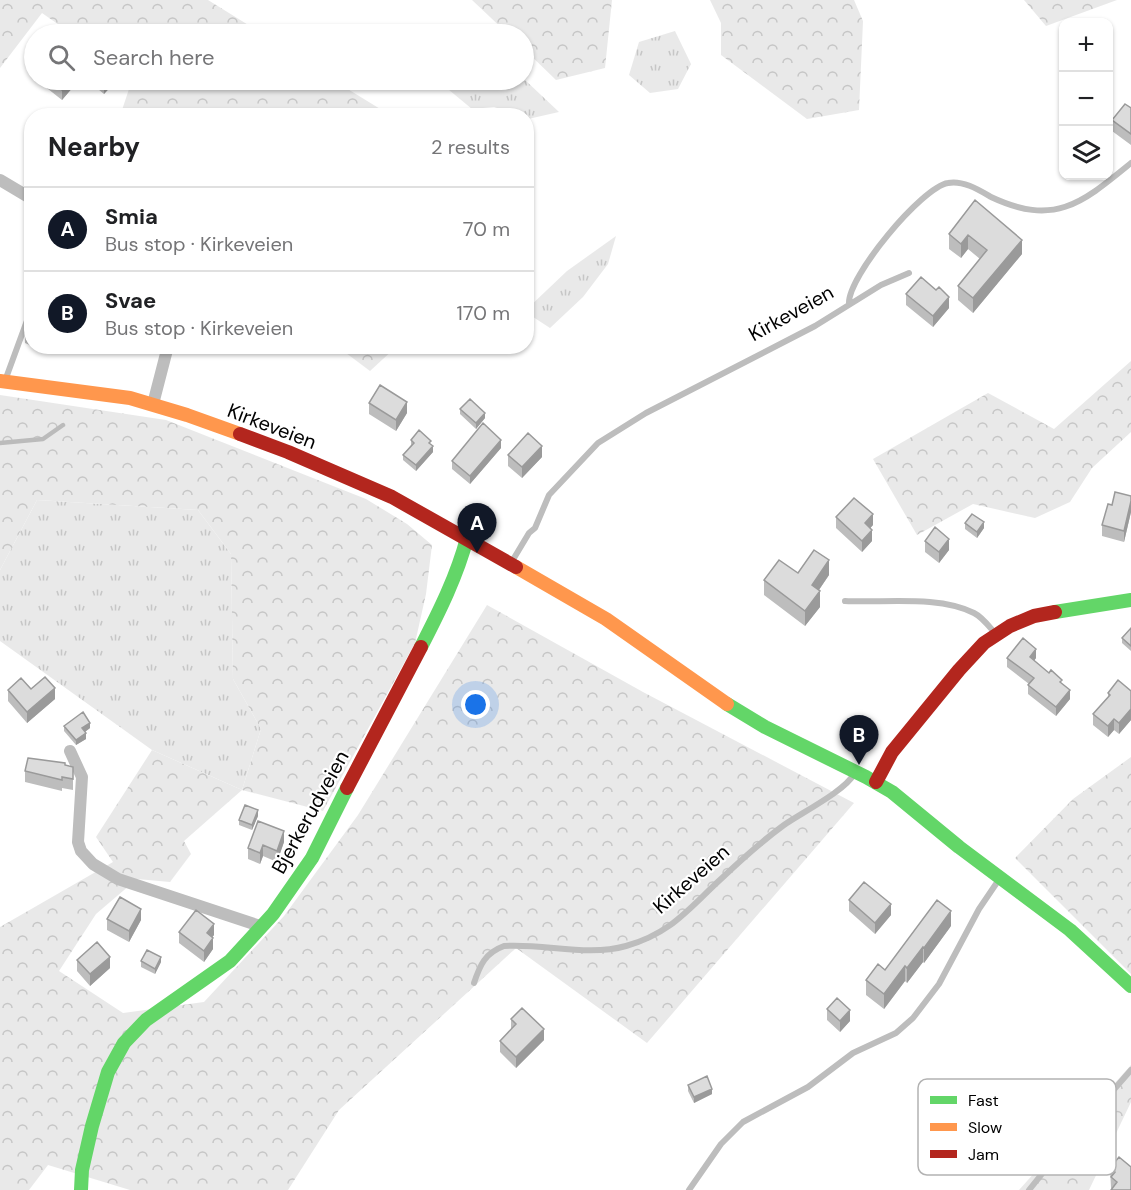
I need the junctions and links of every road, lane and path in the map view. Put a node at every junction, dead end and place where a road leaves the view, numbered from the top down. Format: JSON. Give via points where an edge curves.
{"nodes":[{"id":1,"x":1131,"y":163,"type":"edge"},
{"id":2,"x":0,"y":180,"type":"edge"},
{"id":3,"x":24,"y":195,"type":"edge"},
{"id":4,"x":909,"y":273,"type":"dead end"},
{"id":5,"x":849,"y":304,"type":"junction"},
{"id":6,"x":24,"y":327,"type":"edge"},
{"id":7,"x":166,"y":354,"type":"edge"},
{"id":8,"x":2,"y":381,"type":"edge"},
{"id":9,"x":153,"y":404,"type":"junction"},
{"id":10,"x":467,"y":538,"type":"junction"},
{"id":11,"x":511,"y":563,"type":"junction"},
{"id":12,"x":1131,"y":600,"type":"edge"},
{"id":13,"x":845,"y":601,"type":"dead end"},
{"id":14,"x":997,"y":634,"type":"junction"},
{"id":15,"x":69,"y":751,"type":"dead end"},
{"id":16,"x":855,"y":771,"type":"junction"},
{"id":17,"x":876,"y":782,"type":"junction"},
{"id":18,"x":1000,"y":878,"type":"junction"},
{"id":19,"x":260,"y":926,"type":"junction"},
{"id":20,"x":474,"y":983,"type":"dead end"},
{"id":21,"x":1131,"y":986,"type":"edge"},
{"id":22,"x":1131,"y":1070,"type":"edge"},
{"id":23,"x":1116,"y":1087,"type":"edge"},
{"id":24,"x":1041,"y":1175,"type":"edge"},
{"id":25,"x":81,"y":1190,"type":"edge"},
{"id":26,"x":689,"y":1190,"type":"edge"},
{"id":27,"x":1029,"y":1190,"type":"edge"}],
"edges":[{"from":1,"to":5,"type":"lane","name":"Kirkeveien","via":[[1081,201],[1046,212],[1007,204],[962,183],[939,186],[918,202],[872,256],[853,287]]},
{"from":2,"to":3,"type":"street"},
{"from":4,"to":5,"type":"lane"},
{"from":5,"to":11,"type":"lane","name":"Kirkeveien","via":[[598,443],[549,495],[535,528]]},
{"from":6,"to":8,"type":"lane"},
{"from":7,"to":9,"type":"street"},
{"from":8,"to":9,"type":"main road","name":"Kirkeveien","via":[[92,391]]},
{"from":9,"to":10,"type":"main road","name":"Kirkeveien","via":[[340,474]]},
{"from":10,"to":11,"type":"main road","name":"Kirkeveien"},
{"from":10,"to":19,"type":"main road","name":"Bjerkerudveien","via":[[434,622],[333,819],[312,858],[273,914]]},
{"from":11,"to":16,"type":"main road","name":"Kirkeveien","via":[[606,619],[738,711]]},
{"from":12,"to":14,"type":"main road","via":[[1034,616]]},
{"from":13,"to":14,"type":"lane","via":[[948,605],[975,613]]},
{"from":14,"to":17,"type":"main road","via":[[944,688],[892,752]]},
{"from":15,"to":19,"type":"street","via":[[82,777],[78,842],[93,864],[118,879]]},
{"from":16,"to":17,"type":"main road","name":"Kirkeveien"},
{"from":16,"to":20,"type":"lane","name":"Kirkeveien","via":[[838,790],[771,834],[673,925],[653,936],[613,948],[504,946],[483,959]]},
{"from":17,"to":18,"type":"main road","name":"Kirkeveien"},
{"from":18,"to":21,"type":"main road","name":"Kirkeveien","via":[[1070,930]]},
{"from":18,"to":26,"type":"lane","via":[[939,984],[913,1018],[896,1033],[853,1053],[808,1087],[743,1122],[720,1144]]},
{"from":19,"to":25,"type":"main road","name":"Bjerkerudveien","via":[[230,961],[146,1020],[124,1043],[108,1072],[92,1126]]},
{"from":22,"to":23,"type":"lane"},
{"from":24,"to":27,"type":"lane"}]}
